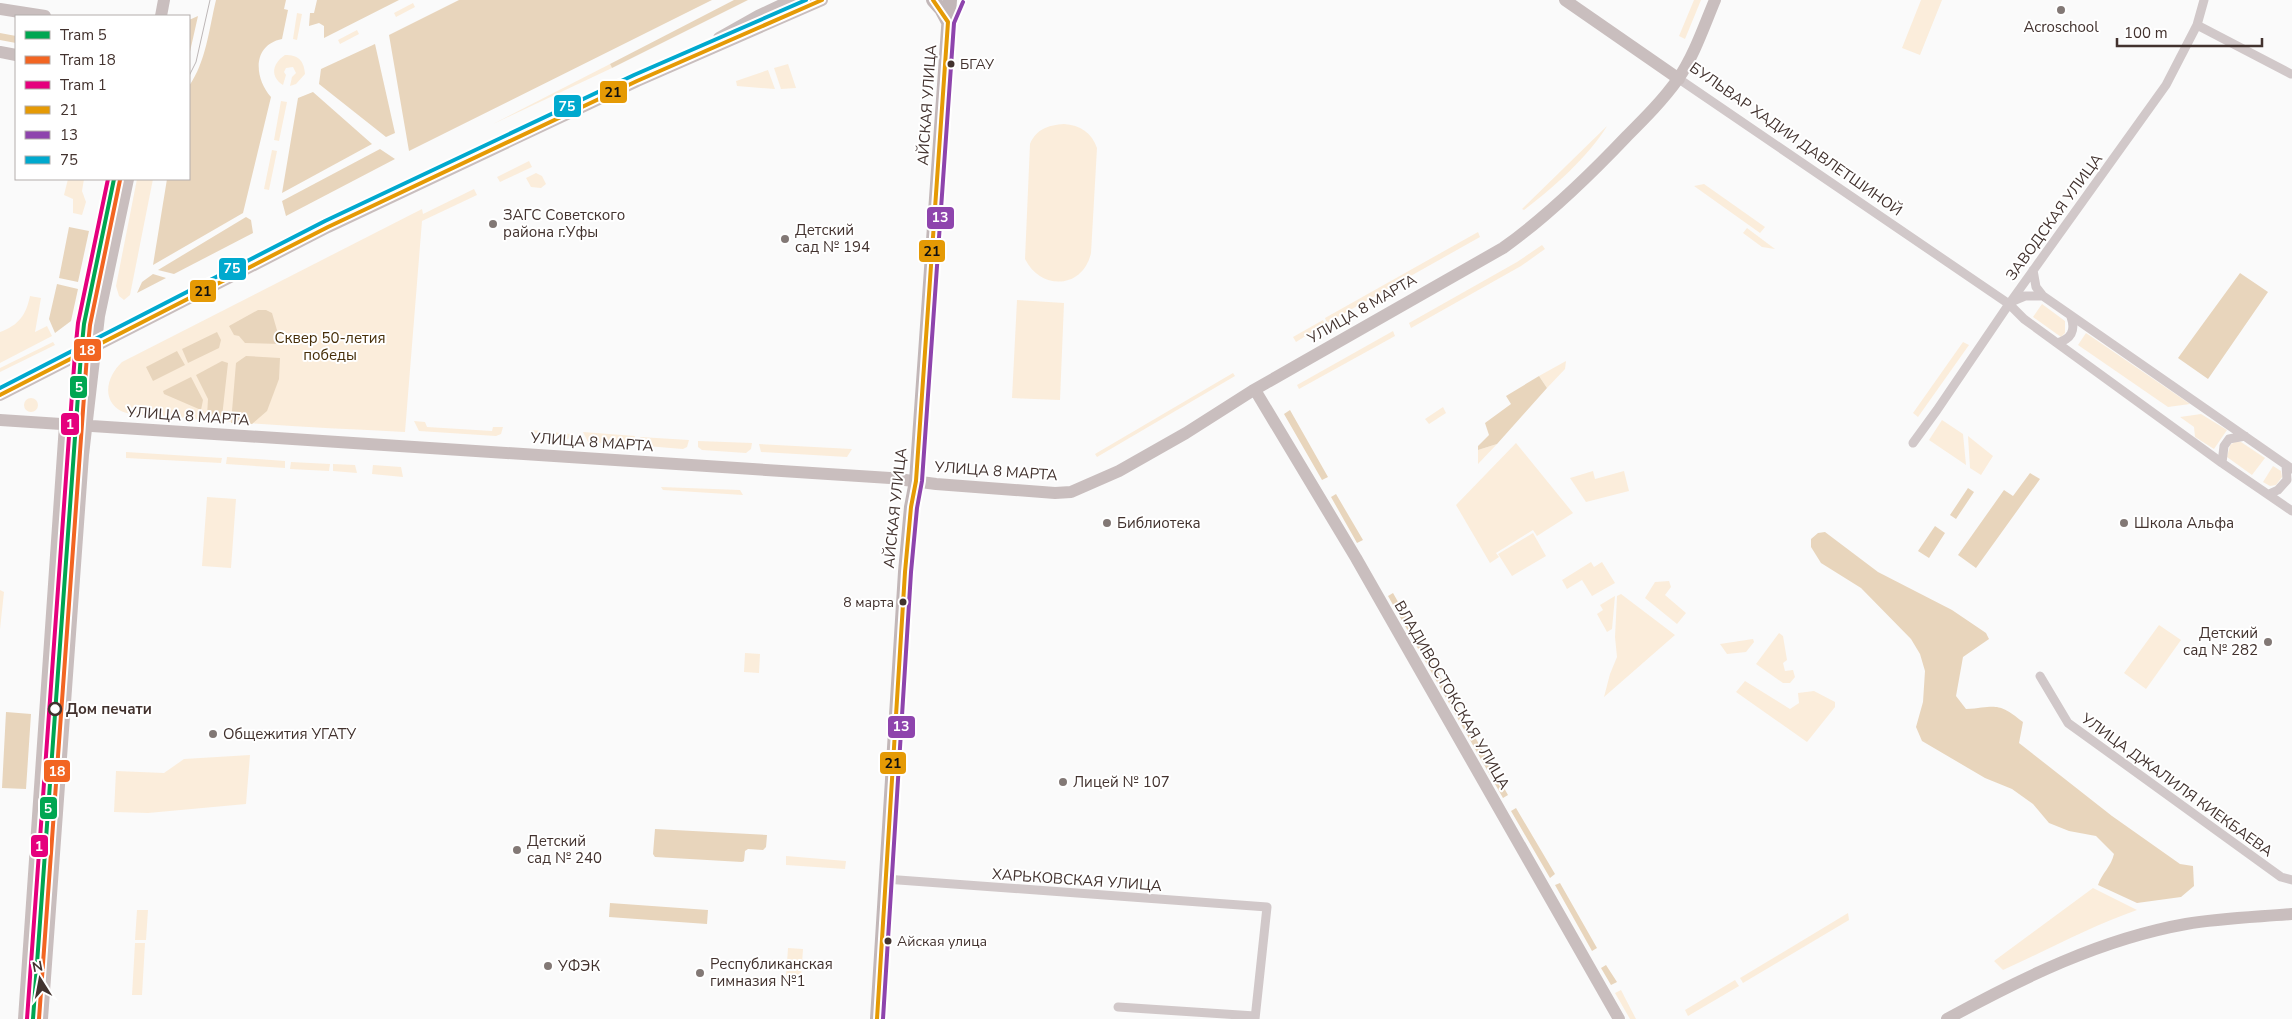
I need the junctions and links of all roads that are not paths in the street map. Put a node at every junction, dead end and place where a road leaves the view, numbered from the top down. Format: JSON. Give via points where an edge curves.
{"nodes":[{"id":1,"x":164,"y":0,"type":"edge"},
{"id":2,"x":792,"y":0,"type":"edge"},
{"id":3,"x":822,"y":0,"type":"edge"},
{"id":4,"x":934,"y":0,"type":"edge"},
{"id":5,"x":950,"y":0,"type":"edge"},
{"id":6,"x":957,"y":0,"type":"edge"},
{"id":7,"x":1565,"y":0,"type":"edge"},
{"id":8,"x":1715,"y":0,"type":"edge"},
{"id":9,"x":2204,"y":0,"type":"edge"},
{"id":10,"x":0,"y":8,"type":"edge"},
{"id":11,"x":39,"y":15,"type":"edge"},
{"id":12,"x":161,"y":15,"type":"edge"},
{"id":13,"x":948,"y":22,"type":"junction"},
{"id":14,"x":2196,"y":25,"type":"junction"},
{"id":15,"x":0,"y":52,"type":"edge"},
{"id":16,"x":15,"y":55,"type":"edge"},
{"id":17,"x":658,"y":72,"type":"junction"},
{"id":18,"x":2291,"y":74,"type":"edge"},
{"id":19,"x":1678,"y":78,"type":"junction"},
{"id":20,"x":128,"y":180,"type":"edge"},
{"id":21,"x":2034,"y":270,"type":"junction"},
{"id":22,"x":2043,"y":296,"type":"junction"},
{"id":23,"x":2008,"y":304,"type":"junction"},
{"id":24,"x":2071,"y":316,"type":"junction"},
{"id":25,"x":2057,"y":343,"type":"junction"},
{"id":26,"x":96,"y":347,"type":"junction"},
{"id":27,"x":1255,"y":390,"type":"junction"},
{"id":28,"x":0,"y":395,"type":"edge"},
{"id":29,"x":0,"y":420,"type":"edge"},
{"id":30,"x":65,"y":425,"type":"junction"},
{"id":31,"x":86,"y":426,"type":"junction"},
{"id":32,"x":2245,"y":436,"type":"junction"},
{"id":33,"x":1913,"y":443,"type":"dead end"},
{"id":34,"x":2222,"y":463,"type":"junction"},
{"id":35,"x":2289,"y":467,"type":"edge"},
{"id":36,"x":916,"y":481,"type":"junction"},
{"id":37,"x":2269,"y":494,"type":"junction"},
{"id":38,"x":2292,"y":510,"type":"edge"},
{"id":39,"x":2040,"y":676,"type":"dead end"},
{"id":40,"x":885,"y":879,"type":"junction"},
{"id":41,"x":2292,"y":880,"type":"edge"},
{"id":42,"x":2292,"y":914,"type":"edge"},
{"id":43,"x":1118,"y":1007,"type":"dead end"},
{"id":44,"x":1255,"y":1018,"type":"edge"},
{"id":45,"x":24,"y":1019,"type":"edge"},
{"id":46,"x":42,"y":1019,"type":"edge"},
{"id":47,"x":877,"y":1019,"type":"edge"},
{"id":48,"x":1619,"y":1019,"type":"edge"},
{"id":49,"x":1947,"y":1019,"type":"edge"}],
"edges":[{"from":1,"to":12,"type":"main road"},
{"from":2,"to":17,"type":"main road"},
{"from":3,"to":17,"type":"main road"},
{"from":4,"to":13,"type":"main road"},
{"from":5,"to":13,"type":"main road","name":"АЙСКАЯ УЛИЦА"},
{"from":6,"to":13,"type":"main road"},
{"from":7,"to":19,"type":"main road","name":"БУЛЬВАР ХАДИИ ДАВЛЕТШИНОЙ"},
{"from":8,"to":19,"type":"main road","name":"УЛИЦА 8 МАРТА","via":[[1697,44]]},
{"from":9,"to":14,"type":"street","name":"ЗАВОДСКАЯ УЛИЦА"},
{"from":10,"to":11,"type":"main road"},
{"from":13,"to":36,"type":"main road","name":"АЙСКАЯ УЛИЦА"},
{"from":14,"to":18,"type":"street"},
{"from":14,"to":21,"type":"street","name":"ЗАВОДСКАЯ УЛИЦА","via":[[2166,85]]},
{"from":15,"to":16,"type":"main road"},
{"from":17,"to":26,"type":"main road","via":[[328,227]]},
{"from":19,"to":23,"type":"street","name":"БУЛЬВАР ХАДИИ ДАВЛЕТШИНОЙ"},
{"from":19,"to":27,"type":"main road","name":"УЛИЦА 8 МАРТА","via":[[1603,161],[1524,233]]},
{"from":20,"to":26,"type":"main road","via":[[99,316]]},
{"from":21,"to":22,"type":"street","via":[[2036,287]]},
{"from":21,"to":23,"type":"street","name":"ЗАВОДСКАЯ УЛИЦА"},
{"from":22,"to":23,"type":"street","via":[[2025,296]]},
{"from":22,"to":24,"type":"street"},
{"from":23,"to":25,"type":"street","name":"БУЛЬВАР ХАДИИ ДАВЛЕТШИНОЙ"},
{"from":23,"to":33,"type":"street","name":"ЗАВОДСКАЯ УЛИЦА"},
{"from":24,"to":25,"type":"street","via":[[2070,336]]},
{"from":24,"to":32,"type":"street"},
{"from":25,"to":34,"type":"street","name":"БУЛЬВАР ХАДИИ ДАВЛЕТШИНОЙ"},
{"from":26,"to":28,"type":"main road"},
{"from":26,"to":31,"type":"main road"},
{"from":27,"to":36,"type":"main road","name":"УЛИЦА 8 МАРТА","via":[[1169,443],[1107,477],[1071,492]]},
{"from":27,"to":48,"type":"main road","name":"ВЛАДИВОСТОКСКАЯ УЛИЦА","via":[[1356,558]]},
{"from":29,"to":30,"type":"main road","name":"УЛИЦА 8 МАРТА"},
{"from":30,"to":31,"type":"main road","name":"УЛИЦА 8 МАРТА"},
{"from":30,"to":45,"type":"main road"},
{"from":31,"to":36,"type":"main road","name":"УЛИЦА 8 МАРТА"},
{"from":31,"to":46,"type":"main road"},
{"from":32,"to":34,"type":"street","via":[[2229,439],[2224,446]]},
{"from":32,"to":35,"type":"street"},
{"from":34,"to":37,"type":"street","name":"БУЛЬВАР ХАДИИ ДАВЛЕТШИНОЙ"},
{"from":35,"to":37,"type":"street","via":[[2287,480]]},
{"from":36,"to":40,"type":"main road","name":"АЙСКАЯ УЛИЦА","via":[[905,572]]},
{"from":37,"to":38,"type":"street","name":"БУЛЬВАР ХАДИИ ДАВЛЕТШИНОЙ"},
{"from":39,"to":41,"type":"street","name":"УЛИЦА ДЖАЛИЛЯ КИЕКБАЕВА","via":[[2068,723],[2281,877]]},
{"from":40,"to":44,"type":"street","name":"ХАРЬКОВСКАЯ УЛИЦА","via":[[1267,907]]},
{"from":40,"to":47,"type":"main road","name":"АЙСКАЯ УЛИЦА"},
{"from":42,"to":49,"type":"main road","via":[[2186,924],[2080,954],[2004,987]]},
{"from":43,"to":44,"type":"street"}]}
